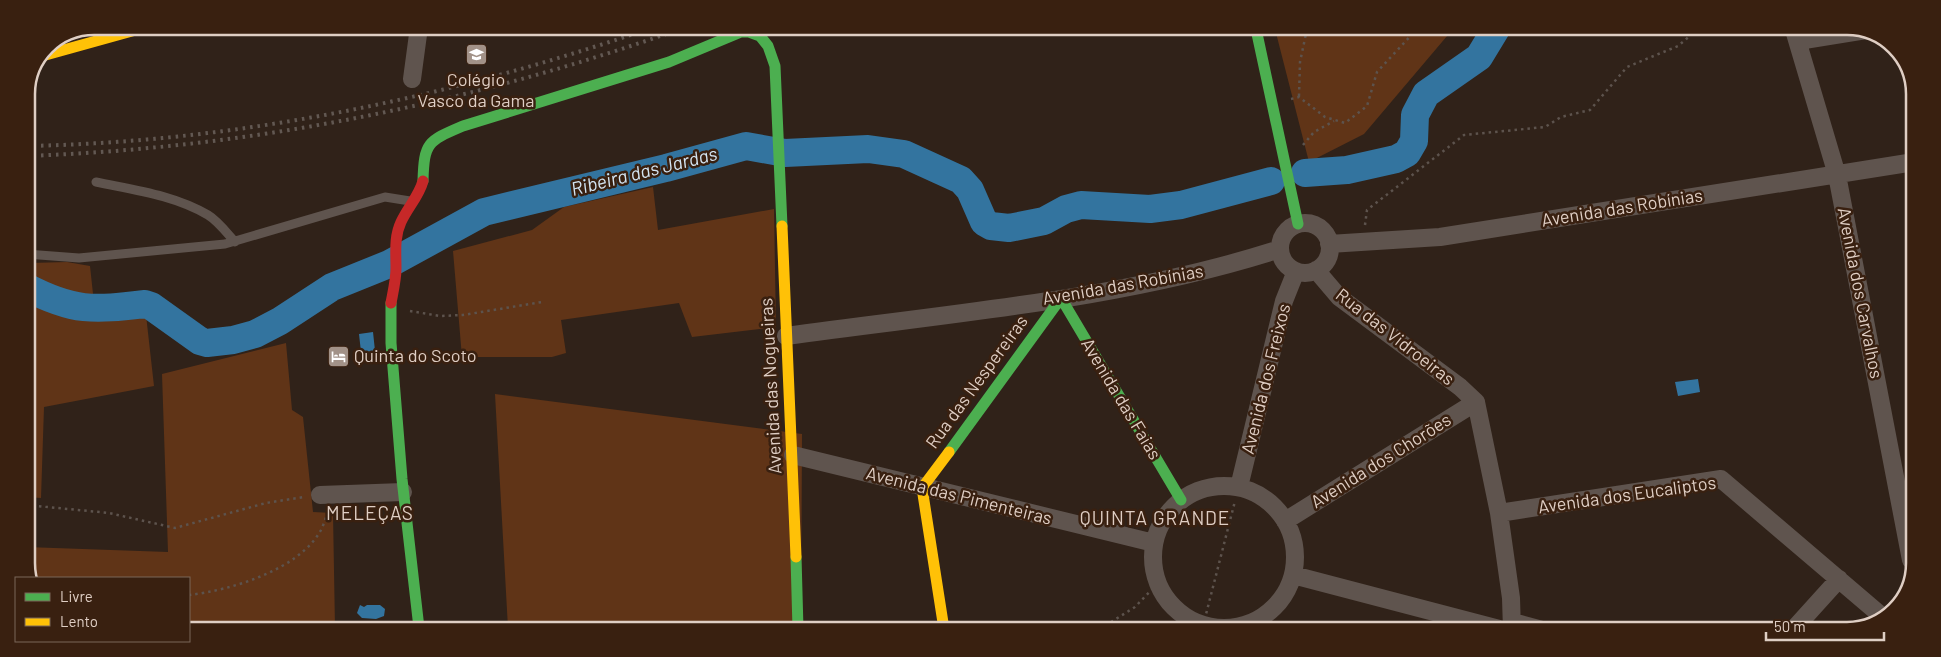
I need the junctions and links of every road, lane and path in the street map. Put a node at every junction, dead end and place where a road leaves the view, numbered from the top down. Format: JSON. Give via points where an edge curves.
{"nodes":[{"id":1,"x":118,"y":35,"type":"edge"},
{"id":2,"x":419,"y":35,"type":"edge"},
{"id":3,"x":734,"y":35,"type":"edge"},
{"id":4,"x":757,"y":35,"type":"edge"},
{"id":5,"x":1258,"y":35,"type":"edge"},
{"id":6,"x":1305,"y":35,"type":"edge"},
{"id":7,"x":1411,"y":35,"type":"edge"},
{"id":8,"x":1691,"y":35,"type":"edge"},
{"id":9,"x":1796,"y":35,"type":"edge"},
{"id":10,"x":51,"y":54,"type":"edge"},
{"id":11,"x":412,"y":79,"type":"dead end"},
{"id":12,"x":1299,"y":96,"type":"junction"},
{"id":13,"x":1274,"y":105,"type":"junction"},
{"id":14,"x":1335,"y":120,"type":"junction"},
{"id":15,"x":1906,"y":163,"type":"edge"},
{"id":16,"x":1286,"y":165,"type":"junction"},
{"id":17,"x":1837,"y":174,"type":"junction"},
{"id":18,"x":96,"y":182,"type":"dead end"},
{"id":19,"x":413,"y":202,"type":"junction"},
{"id":20,"x":1298,"y":224,"type":"junction"},
{"id":21,"x":1362,"y":241,"type":"junction"},
{"id":22,"x":235,"y":242,"type":"junction"},
{"id":23,"x":1329,"y":244,"type":"junction"},
{"id":24,"x":1280,"y":249,"type":"junction"},
{"id":25,"x":35,"y":255,"type":"edge"},
{"id":26,"x":1316,"y":270,"type":"junction"},
{"id":27,"x":1296,"y":271,"type":"junction"},
{"id":28,"x":1061,"y":298,"type":"junction"},
{"id":29,"x":542,"y":302,"type":"dead end"},
{"id":30,"x":391,"y":307,"type":"junction"},
{"id":31,"x":786,"y":336,"type":"junction"},
{"id":32,"x":1476,"y":402,"type":"junction"},
{"id":33,"x":793,"y":455,"type":"junction"},
{"id":34,"x":1239,"y":487,"type":"junction"},
{"id":35,"x":922,"y":488,"type":"junction"},
{"id":36,"x":403,"y":492,"type":"junction"},
{"id":37,"x":328,"y":494,"type":"junction"},
{"id":38,"x":1181,"y":500,"type":"junction"},
{"id":39,"x":35,"y":506,"type":"edge"},
{"id":40,"x":1499,"y":512,"type":"junction"},
{"id":41,"x":1285,"y":521,"type":"junction"},
{"id":42,"x":1906,"y":534,"type":"edge"},
{"id":43,"x":1154,"y":543,"type":"junction"},
{"id":44,"x":1293,"y":575,"type":"junction"},
{"id":45,"x":1838,"y":579,"type":"junction"},
{"id":46,"x":1158,"y":583,"type":"junction"},
{"id":47,"x":190,"y":595,"type":"edge"},
{"id":48,"x":1878,"y":613,"type":"edge"},
{"id":49,"x":418,"y":622,"type":"edge"},
{"id":50,"x":798,"y":622,"type":"edge"},
{"id":51,"x":943,"y":622,"type":"edge"},
{"id":52,"x":1111,"y":622,"type":"edge"},
{"id":53,"x":1193,"y":622,"type":"edge"},
{"id":54,"x":1204,"y":622,"type":"edge"},
{"id":55,"x":1262,"y":622,"type":"edge"},
{"id":56,"x":1489,"y":622,"type":"edge"},
{"id":57,"x":1510,"y":622,"type":"edge"},
{"id":58,"x":1800,"y":622,"type":"edge"}],
"edges":[{"from":1,"to":10,"type":"street"},
{"from":2,"to":11,"type":"street"},
{"from":3,"to":19,"type":"street","name":"Avenida das Nogueiras","via":[[669,62],[437,137],[424,155],[423,182]]},
{"from":4,"to":31,"type":"street","name":"Avenida das Nogueiras","via":[[766,40],[772,52],[776,75]]},
{"from":5,"to":13,"type":"street"},
{"from":6,"to":12,"type":"path"},
{"from":7,"to":14,"type":"path","via":[[1377,72],[1367,106],[1345,123]]},
{"from":8,"to":21,"type":"path","via":[[1678,46],[1627,67],[1590,110],[1561,117],[1545,127],[1464,135],[1368,210]]},
{"from":9,"to":17,"type":"street","name":"Avenida dos Carvalhos"},
{"from":12,"to":13,"type":"path"},
{"from":12,"to":14,"type":"path","via":[[1325,118]]},
{"from":13,"to":16,"type":"street"},
{"from":14,"to":16,"type":"path","via":[[1314,132]]},
{"from":15,"to":17,"type":"street","name":"Avenida das Robínias"},
{"from":16,"to":20,"type":"street"},
{"from":17,"to":21,"type":"street","name":"Avenida das Robínias","via":[[1440,236]]},
{"from":17,"to":42,"type":"street","name":"Avenida dos Carvalhos"},
{"from":18,"to":22,"type":"lane","via":[[166,197],[198,210],[210,216]]},
{"from":19,"to":22,"type":"lane","via":[[384,197]]},
{"from":19,"to":30,"type":"street","via":[[401,222],[394,251],[396,268]]},
{"from":20,"to":23,"type":"street","via":[[1314,225]]},
{"from":20,"to":24,"type":"street","via":[[1285,233]]},
{"from":21,"to":23,"type":"street","name":"Avenida das Robínias"},
{"from":22,"to":25,"type":"lane","via":[[79,258]]},
{"from":23,"to":26,"type":"street","via":[[1327,259]]},
{"from":24,"to":27,"type":"street","via":[[1285,262]]},
{"from":24,"to":28,"type":"street","name":"Avenida das Robínias","via":[[1194,274]]},
{"from":26,"to":27,"type":"street"},
{"from":26,"to":32,"type":"street","name":"Rua das Vidroeiras","via":[[1339,297]]},
{"from":27,"to":34,"type":"street","name":"Avenida dos Freixos","via":[[1284,301]]},
{"from":28,"to":31,"type":"street","name":"Avenida das Robínias"},
{"from":28,"to":35,"type":"street","name":"Rua das Nespereiras"},
{"from":28,"to":38,"type":"street","name":"Avenida das Faias"},
{"from":29,"to":30,"type":"path","via":[[440,316]]},
{"from":30,"to":36,"type":"street"},
{"from":31,"to":33,"type":"street","name":"Avenida das Nogueiras"},
{"from":32,"to":40,"type":"street"},
{"from":32,"to":41,"type":"street","name":"Avenida dos Chorões"},
{"from":33,"to":35,"type":"street","name":"Avenida das Pimenteiras"},
{"from":33,"to":50,"type":"street","name":"Avenida das Nogueiras"},
{"from":34,"to":38,"type":"street","via":[[1218,486],[1198,490]]},
{"from":34,"to":41,"type":"street","via":[[1258,494],[1273,505]]},
{"from":34,"to":54,"type":"path"},
{"from":35,"to":43,"type":"street","name":"Avenida das Pimenteiras"},
{"from":35,"to":51,"type":"street"},
{"from":36,"to":37,"type":"street"},
{"from":36,"to":49,"type":"street"},
{"from":37,"to":39,"type":"path","via":[[266,503],[175,528],[109,513]]},
{"from":37,"to":47,"type":"path","via":[[320,531],[305,549],[282,566],[239,585]]},
{"from":38,"to":43,"type":"street","via":[[1159,527]]},
{"from":40,"to":45,"type":"street","name":"Avenida dos Eucaliptos","via":[[1722,478]]},
{"from":40,"to":57,"type":"street"},
{"from":41,"to":44,"type":"street","via":[[1293,539]]},
{"from":43,"to":46,"type":"street","via":[[1153,564]]},
{"from":44,"to":55,"type":"street","via":[[1284,595]]},
{"from":44,"to":56,"type":"street"},
{"from":45,"to":48,"type":"street","name":"Avenida dos Eucaliptos"},
{"from":45,"to":58,"type":"street"},
{"from":46,"to":52,"type":"path","via":[[1135,607]]},
{"from":46,"to":53,"type":"street","via":[[1168,600]]}]}
